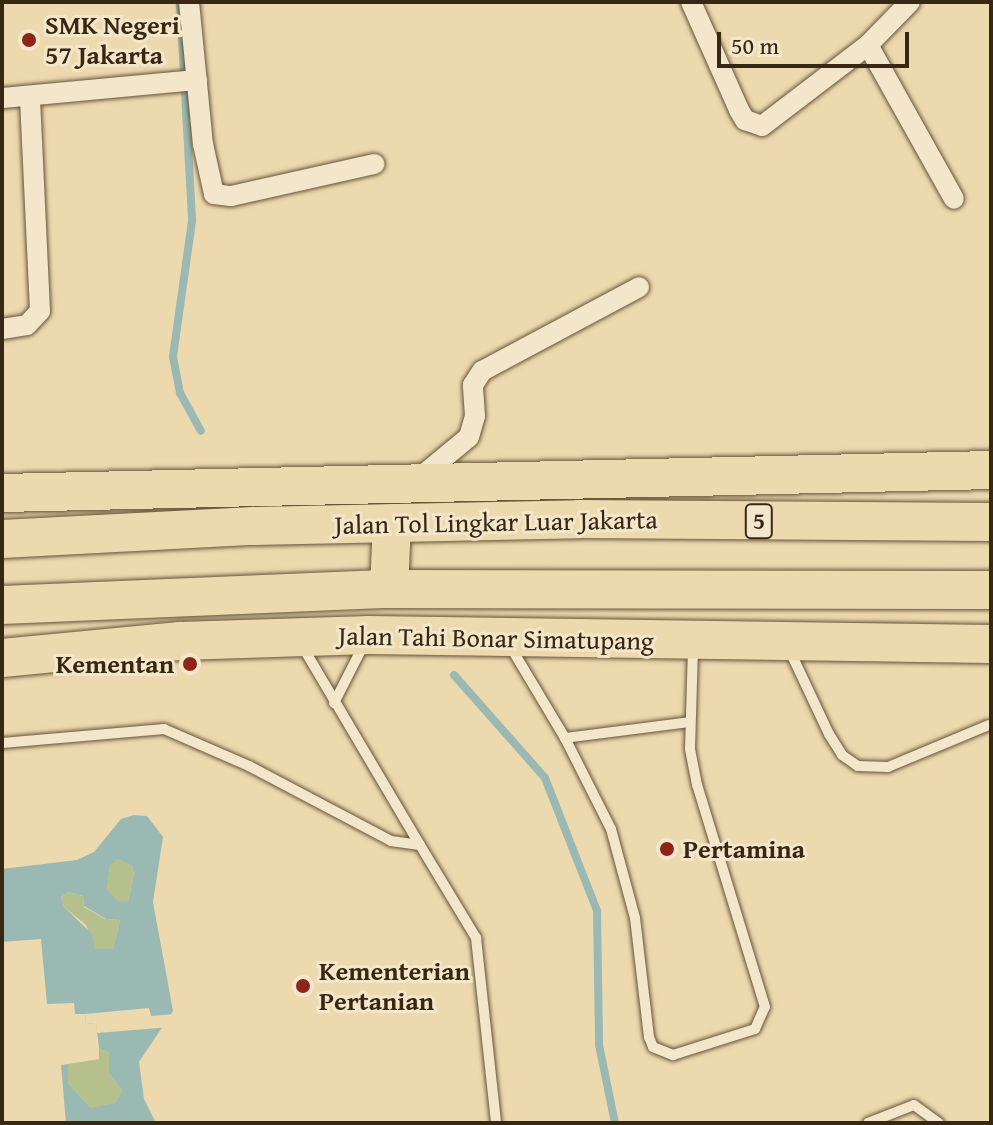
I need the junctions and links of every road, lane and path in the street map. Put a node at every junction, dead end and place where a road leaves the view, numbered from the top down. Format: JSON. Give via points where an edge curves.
{"nodes":[{"id":1,"x":189,"y":2,"type":"edge"},
{"id":2,"x":691,"y":2,"type":"edge"},
{"id":3,"x":910,"y":2,"type":"edge"},
{"id":4,"x":868,"y":45,"type":"junction"},
{"id":5,"x":189,"y":81,"type":"junction"},
{"id":6,"x":30,"y":96,"type":"junction"},
{"id":7,"x":2,"y":98,"type":"edge"},
{"id":8,"x":374,"y":164,"type":"dead end"},
{"id":9,"x":954,"y":199,"type":"dead end"},
{"id":10,"x":639,"y":287,"type":"dead end"},
{"id":11,"x":2,"y":329,"type":"edge"},
{"id":12,"x":991,"y":470,"type":"edge"},
{"id":13,"x":417,"y":480,"type":"junction"},
{"id":14,"x":2,"y":493,"type":"edge"},
{"id":15,"x":991,"y":522,"type":"edge"},
{"id":16,"x":392,"y":523,"type":"junction"},
{"id":17,"x":2,"y":539,"type":"edge"},
{"id":18,"x":389,"y":589,"type":"junction"},
{"id":19,"x":991,"y":590,"type":"edge"},
{"id":20,"x":2,"y":605,"type":"edge"},
{"id":21,"x":369,"y":635,"type":"junction"},
{"id":22,"x":503,"y":635,"type":"junction"},
{"id":23,"x":298,"y":637,"type":"junction"},
{"id":24,"x":784,"y":639,"type":"junction"},
{"id":25,"x":693,"y":641,"type":"junction"},
{"id":26,"x":991,"y":644,"type":"edge"},
{"id":27,"x":2,"y":658,"type":"edge"},
{"id":28,"x":334,"y":703,"type":"junction"},
{"id":29,"x":690,"y":722,"type":"junction"},
{"id":30,"x":989,"y":725,"type":"edge"},
{"id":31,"x":565,"y":738,"type":"junction"},
{"id":32,"x":2,"y":743,"type":"edge"},
{"id":33,"x":420,"y":845,"type":"junction"},
{"id":34,"x":496,"y":1123,"type":"edge"},
{"id":35,"x":868,"y":1123,"type":"edge"},
{"id":36,"x":939,"y":1123,"type":"edge"}],
"edges":[{"from":1,"to":5,"type":"street"},
{"from":2,"to":4,"type":"street","via":[[739,110],[745,120],[762,126]]},
{"from":3,"to":4,"type":"street"},
{"from":4,"to":9,"type":"street"},
{"from":5,"to":6,"type":"street"},
{"from":5,"to":8,"type":"street","via":[[210,187],[221,198]]},
{"from":6,"to":7,"type":"street"},
{"from":6,"to":11,"type":"street","via":[[40,311],[27,325]]},
{"from":10,"to":13,"type":"street","via":[[482,371],[473,385],[475,416],[469,437]]},
{"from":12,"to":13,"type":"highway"},
{"from":13,"to":14,"type":"highway"},
{"from":15,"to":16,"type":"highway","name":"Jalan Tol Lingkar Luar Jakarta","number":"5"},
{"from":16,"to":17,"type":"highway","name":"Jalan Tol Lingkar Luar Jakarta","number":"5"},
{"from":16,"to":18,"type":"highway"},
{"from":18,"to":19,"type":"highway"},
{"from":18,"to":20,"type":"highway"},
{"from":21,"to":22,"type":"highway","name":"Jalan Tahi Bonar Simatupang"},
{"from":21,"to":23,"type":"highway","name":"Jalan Tahi Bonar Simatupang"},
{"from":21,"to":28,"type":"lane"},
{"from":22,"to":25,"type":"highway","name":"Jalan Tahi Bonar Simatupang"},
{"from":22,"to":31,"type":"lane"},
{"from":23,"to":27,"type":"highway","name":"Jalan Tahi Bonar Simatupang","via":[[180,641]]},
{"from":23,"to":28,"type":"lane"},
{"from":24,"to":25,"type":"highway","name":"Jalan Tahi Bonar Simatupang"},
{"from":24,"to":26,"type":"highway","name":"Jalan Tahi Bonar Simatupang"},
{"from":24,"to":30,"type":"lane","via":[[829,734],[842,755],[858,766],[888,767]]},
{"from":25,"to":29,"type":"lane"},
{"from":28,"to":33,"type":"lane"},
{"from":29,"to":31,"type":"lane"},
{"from":29,"to":31,"type":"lane","via":[[697,785],[765,1007],[755,1029],[673,1055],[653,1047],[649,1037],[628,884],[611,829]]},
{"from":32,"to":33,"type":"lane","via":[[164,729],[249,766],[391,841]]},
{"from":33,"to":34,"type":"lane","via":[[476,938]]},
{"from":35,"to":36,"type":"lane","via":[[914,1105]]}]}
